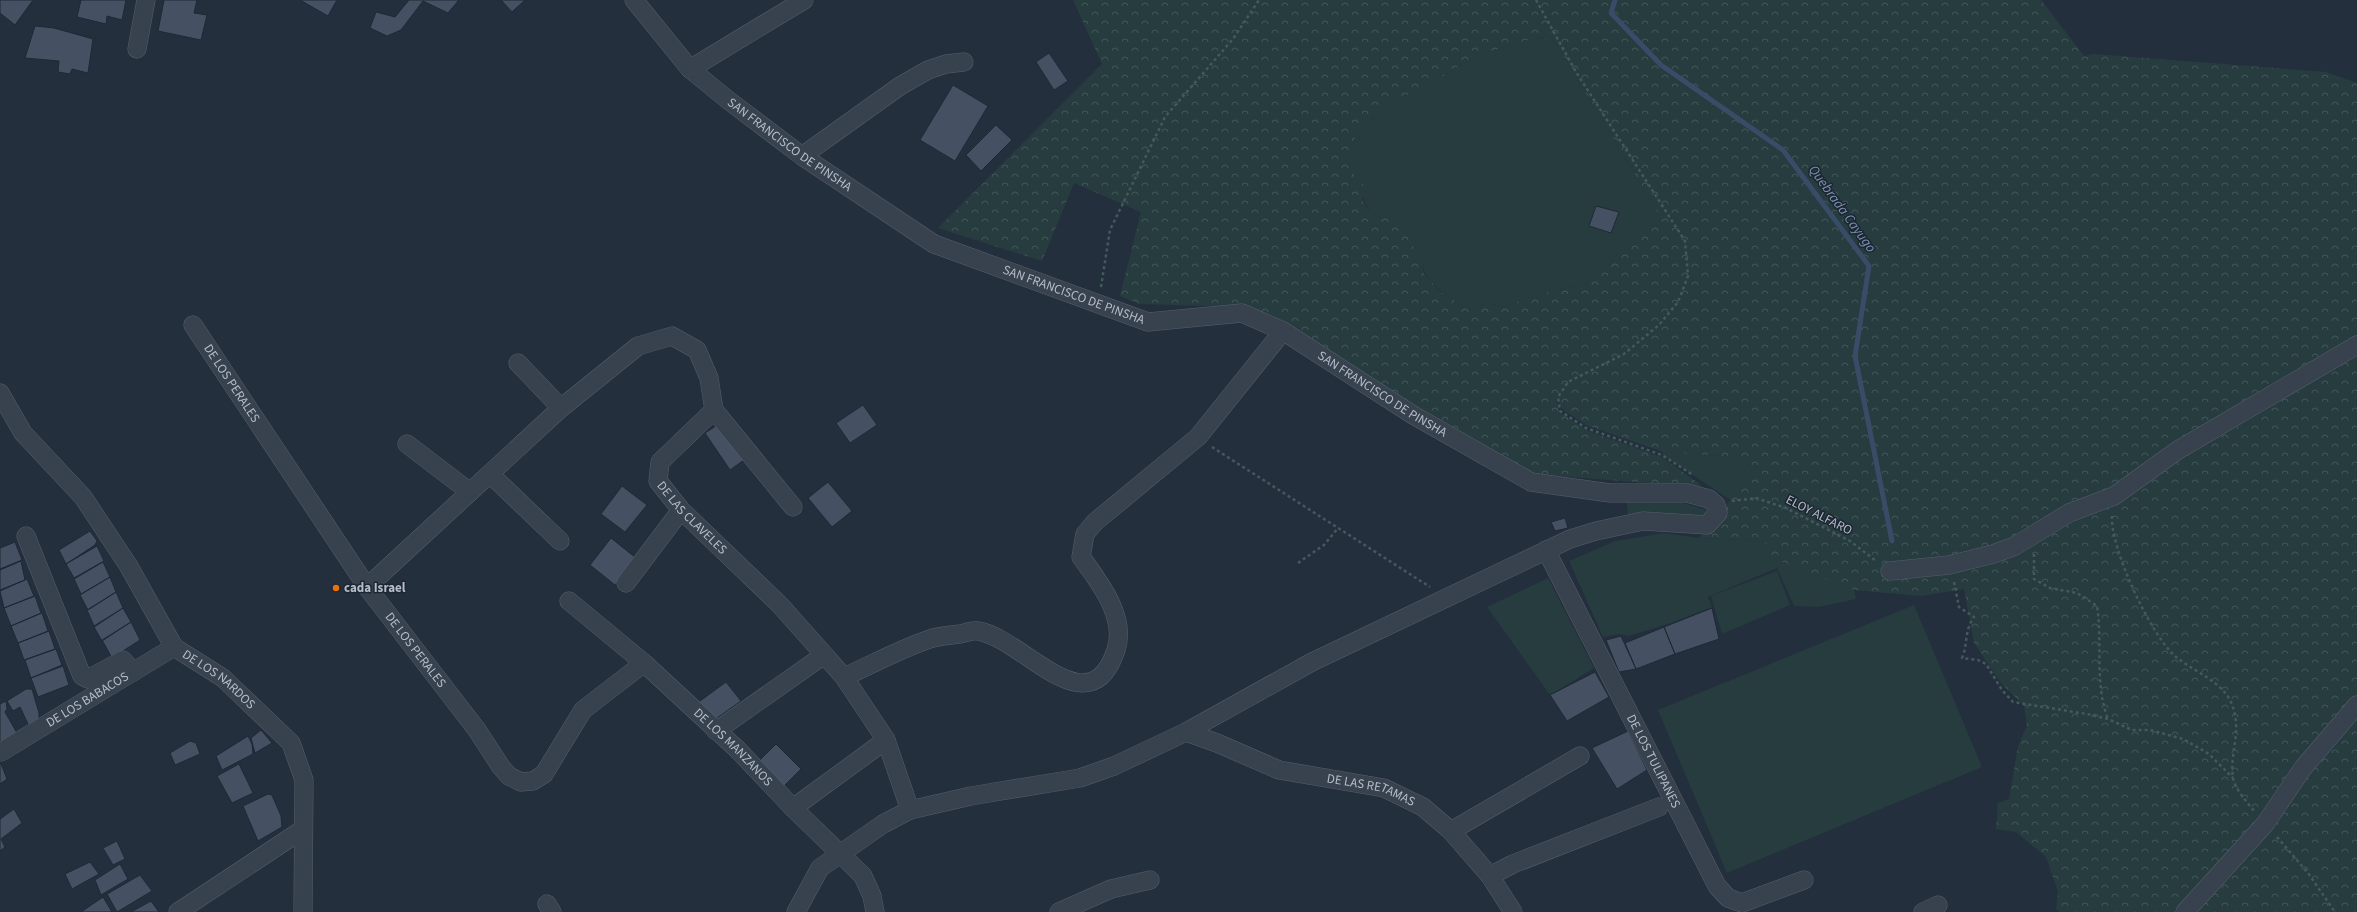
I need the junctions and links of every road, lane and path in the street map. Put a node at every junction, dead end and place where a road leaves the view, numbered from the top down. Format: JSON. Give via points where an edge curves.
{"nodes":[{"id":1,"x":146,"y":0,"type":"edge"},
{"id":2,"x":634,"y":0,"type":"edge"},
{"id":3,"x":804,"y":0,"type":"edge"},
{"id":4,"x":1260,"y":0,"type":"edge"},
{"id":5,"x":1536,"y":0,"type":"edge"},
{"id":6,"x":136,"y":49,"type":"dead end"},
{"id":7,"x":964,"y":62,"type":"dead end"},
{"id":8,"x":690,"y":69,"type":"junction"},
{"id":9,"x":802,"y":156,"type":"junction"},
{"id":10,"x":1098,"y":304,"type":"junction"},
{"id":11,"x":192,"y":326,"type":"dead end"},
{"id":12,"x":1283,"y":331,"type":"junction"},
{"id":13,"x":2357,"y":344,"type":"edge"},
{"id":14,"x":518,"y":363,"type":"dead end"},
{"id":15,"x":0,"y":393,"type":"edge"},
{"id":16,"x":561,"y":408,"type":"junction"},
{"id":17,"x":714,"y":410,"type":"junction"},
{"id":18,"x":1198,"y":437,"type":"junction"},
{"id":19,"x":407,"y":444,"type":"dead end"},
{"id":20,"x":490,"y":474,"type":"junction"},
{"id":21,"x":1696,"y":478,"type":"dead end"},
{"id":22,"x":470,"y":492,"type":"junction"},
{"id":23,"x":2114,"y":496,"type":"junction"},
{"id":24,"x":1722,"y":505,"type":"junction"},
{"id":25,"x":793,"y":507,"type":"dead end"},
{"id":26,"x":680,"y":510,"type":"junction"},
{"id":27,"x":1338,"y":528,"type":"junction"},
{"id":28,"x":26,"y":536,"type":"dead end"},
{"id":29,"x":2031,"y":537,"type":"junction"},
{"id":30,"x":560,"y":541,"type":"dead end"},
{"id":31,"x":1546,"y":550,"type":"junction"},
{"id":32,"x":1298,"y":563,"type":"dead end"},
{"id":33,"x":1949,"y":565,"type":"junction"},
{"id":34,"x":1890,"y":571,"type":"joint"},
{"id":35,"x":626,"y":583,"type":"dead end"},
{"id":36,"x":367,"y":587,"type":"junction"},
{"id":37,"x":1446,"y":598,"type":"junction"},
{"id":38,"x":569,"y":601,"type":"dead end"},
{"id":39,"x":174,"y":647,"type":"junction"},
{"id":40,"x":824,"y":655,"type":"junction"},
{"id":41,"x":644,"y":663,"type":"junction"},
{"id":42,"x":133,"y":672,"type":"junction"},
{"id":43,"x":844,"y":677,"type":"junction"},
{"id":44,"x":2357,"y":705,"type":"edge"},
{"id":45,"x":2108,"y":720,"type":"junction"},
{"id":46,"x":716,"y":731,"type":"junction"},
{"id":47,"x":1186,"y":732,"type":"junction"},
{"id":48,"x":886,"y":740,"type":"junction"},
{"id":49,"x":1,"y":752,"type":"edge"},
{"id":50,"x":1580,"y":756,"type":"dead end"},
{"id":51,"x":2234,"y":778,"type":"junction"},
{"id":52,"x":1659,"y":807,"type":"dead end"},
{"id":53,"x":793,"y":808,"type":"junction"},
{"id":54,"x":910,"y":810,"type":"junction"},
{"id":55,"x":2265,"y":824,"type":"junction"},
{"id":56,"x":302,"y":830,"type":"junction"},
{"id":57,"x":1451,"y":830,"type":"junction"},
{"id":58,"x":841,"y":855,"type":"junction"},
{"id":59,"x":1490,"y":876,"type":"junction"},
{"id":60,"x":1150,"y":880,"type":"dead end"},
{"id":61,"x":1804,"y":880,"type":"dead end"},
{"id":62,"x":178,"y":912,"type":"edge"},
{"id":63,"x":303,"y":912,"type":"edge"},
{"id":64,"x":796,"y":912,"type":"edge"},
{"id":65,"x":874,"y":912,"type":"edge"},
{"id":66,"x":1059,"y":912,"type":"edge"},
{"id":67,"x":1513,"y":912,"type":"edge"},
{"id":68,"x":2185,"y":912,"type":"edge"},
{"id":69,"x":2335,"y":912,"type":"edge"}],
"edges":[{"from":1,"to":6,"type":"street"},
{"from":2,"to":8,"type":"street","name":"SAN FRANCISCO DE PINSHA"},
{"from":3,"to":8,"type":"street"},
{"from":4,"to":10,"type":"path","via":[[1233,39],[1165,117],[1110,230]]},
{"from":5,"to":21,"type":"path","via":[[1576,72],[1685,241],[1688,276],[1678,302],[1659,325],[1624,354],[1568,382],[1558,396],[1560,411],[1586,428],[1662,455]]},
{"from":7,"to":9,"type":"street","via":[[928,70],[900,86]]},
{"from":8,"to":9,"type":"street","name":"SAN FRANCISCO DE PINSHA"},
{"from":9,"to":10,"type":"street","name":"SAN FRANCISCO DE PINSHA","via":[[934,244]]},
{"from":10,"to":12,"type":"street","name":"SAN FRANCISCO DE PINSHA","via":[[1148,322],[1242,313]]},
{"from":11,"to":36,"type":"street","name":"DE LOS PERALES"},
{"from":12,"to":18,"type":"street"},
{"from":12,"to":24,"type":"street","name":"SAN FRANCISCO DE PINSHA","via":[[1413,415],[1531,482],[1610,493],[1687,493]]},
{"from":13,"to":23,"type":"street","via":[[2178,450]]},
{"from":14,"to":16,"type":"street"},
{"from":15,"to":39,"type":"street","name":"DE LOS NARDOS","via":[[23,433],[83,496],[128,565]]},
{"from":16,"to":17,"type":"street","via":[[638,346],[672,336],[697,350],[709,378]]},
{"from":16,"to":20,"type":"street"},
{"from":17,"to":25,"type":"street"},
{"from":17,"to":26,"type":"street","name":"DE LAS CLAVELES","via":[[660,462],[658,481]]},
{"from":18,"to":27,"type":"path"},
{"from":18,"to":43,"type":"street","via":[[1094,522],[1085,534],[1082,557],[1118,618],[1118,645],[1111,667],[1100,678],[1090,683],[1073,683],[998,639],[977,631],[933,638]]},
{"from":19,"to":22,"type":"street"},
{"from":20,"to":22,"type":"street"},
{"from":20,"to":30,"type":"street"},
{"from":22,"to":36,"type":"street"},
{"from":23,"to":29,"type":"street","via":[[2069,512]]},
{"from":23,"to":51,"type":"path","via":[[2112,523],[2122,563],[2152,626],[2175,656],[2219,686],[2230,700],[2237,724]]},
{"from":24,"to":31,"type":"street","via":[[1707,525],[1643,521],[1596,531]]},
{"from":24,"to":34,"type":"path","name":"ELOY ALFARO","via":[[1756,498],[1786,508],[1850,541]]},
{"from":26,"to":35,"type":"street"},
{"from":26,"to":40,"type":"street","name":"DE LAS CLAVELES","via":[[780,604]]},
{"from":27,"to":32,"type":"path","via":[[1324,545]]},
{"from":27,"to":37,"type":"path"},
{"from":28,"to":42,"type":"street","via":[[82,676],[94,678],[123,660]]},
{"from":29,"to":33,"type":"street","via":[[1993,554]]},
{"from":29,"to":45,"type":"path","via":[[2034,580],[2050,588],[2077,593],[2097,606],[2100,625],[2101,702]]},
{"from":31,"to":37,"type":"street"},
{"from":31,"to":61,"type":"street","name":"DE LOS TULIPANES","via":[[1717,886],[1728,898],[1742,903]]},
{"from":33,"to":34,"type":"street"},
{"from":33,"to":45,"type":"path","via":[[1959,607],[1974,617],[1968,626],[1966,648],[1962,658],[1986,664],[2002,690],[2013,702],[2041,705]]},
{"from":36,"to":41,"type":"street","name":"DE LOS PERALES","via":[[478,730],[501,767],[509,776],[522,782],[533,781],[544,774],[583,710]]},
{"from":37,"to":47,"type":"street","via":[[1312,662]]},
{"from":38,"to":41,"type":"street","name":"DE LOS MANZANOS"},
{"from":39,"to":42,"type":"street","name":"DE LOS BABACOS"},
{"from":39,"to":56,"type":"street","name":"DE LOS NARDOS","via":[[223,678],[291,743],[304,780]]},
{"from":40,"to":43,"type":"street","name":"DE LAS CLAVELES"},
{"from":40,"to":46,"type":"street"},
{"from":41,"to":46,"type":"street","name":"DE LOS MANZANOS"},
{"from":42,"to":49,"type":"street","name":"DE LOS BABACOS"},
{"from":43,"to":48,"type":"street","name":"DE LAS CLAVELES"},
{"from":44,"to":55,"type":"street","via":[[2303,768]]},
{"from":45,"to":51,"type":"path","via":[[2132,730],[2150,730],[2183,739],[2209,754]]},
{"from":46,"to":53,"type":"street","name":"DE LOS MANZANOS","via":[[738,750]]},
{"from":47,"to":54,"type":"street","via":[[1149,751],[1080,778],[971,796]]},
{"from":47,"to":57,"type":"street","name":"DE LAS RETAMAS","via":[[1217,742],[1279,770],[1384,788],[1423,807]]},
{"from":48,"to":53,"type":"street"},
{"from":48,"to":54,"type":"street","name":"DE LAS CLAVELES"},
{"from":50,"to":57,"type":"street"},
{"from":51,"to":55,"type":"path","via":[[2244,797]]},
{"from":52,"to":59,"type":"street","via":[[1512,864]]},
{"from":53,"to":58,"type":"street","name":"DE LOS MANZANOS"},
{"from":54,"to":58,"type":"street","via":[[883,824]]},
{"from":55,"to":68,"type":"street"},
{"from":55,"to":69,"type":"path","via":[[2308,873]]},
{"from":56,"to":62,"type":"street"},
{"from":56,"to":63,"type":"street","name":"DE LOS NARDOS"},
{"from":57,"to":59,"type":"street","name":"DE LAS RETAMAS"},
{"from":58,"to":64,"type":"street","via":[[820,868]]},
{"from":58,"to":65,"type":"street","name":"DE LOS MANZANOS","via":[[863,876],[872,896]]},
{"from":59,"to":67,"type":"street","name":"DE LAS RETAMAS"},
{"from":60,"to":66,"type":"street","via":[[1111,889]]}]}
